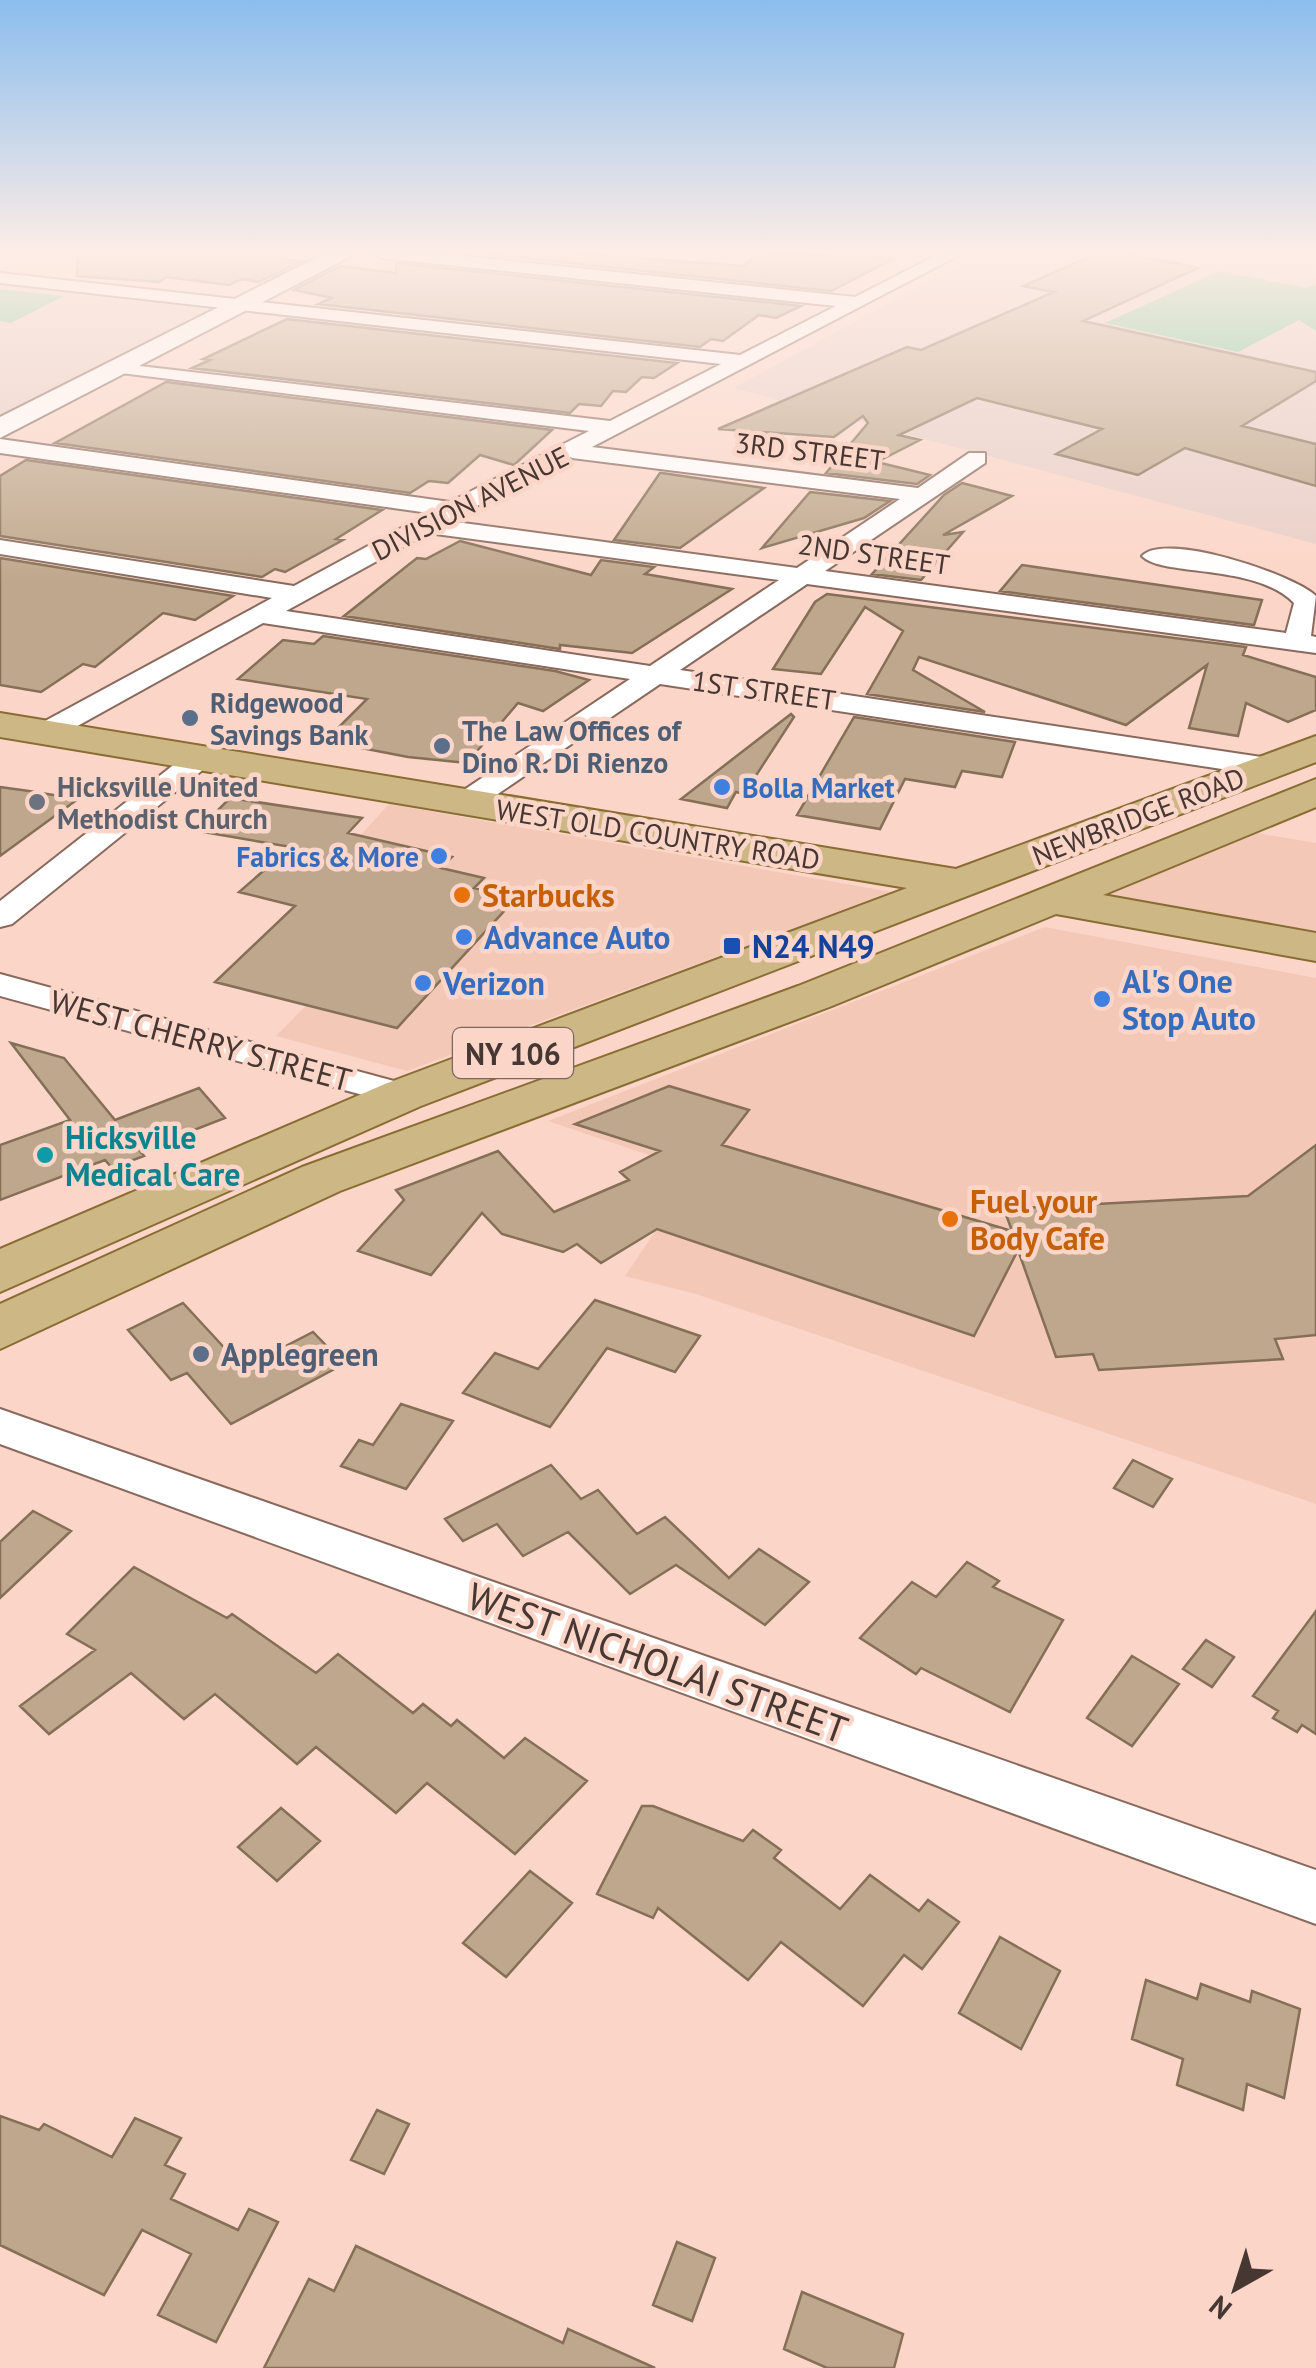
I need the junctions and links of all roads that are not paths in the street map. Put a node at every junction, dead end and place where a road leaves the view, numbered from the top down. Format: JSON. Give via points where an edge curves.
{"nodes":[{"id":1,"x":128,"y":364,"type":"edge"},
{"id":2,"x":738,"y":364,"type":"edge"},
{"id":3,"x":121,"y":367,"type":"junction"},
{"id":4,"x":616,"y":428,"type":"junction"},
{"id":5,"x":0,"y":429,"type":"edge"},
{"id":6,"x":0,"y":446,"type":"edge"},
{"id":7,"x":572,"y":451,"type":"junction"},
{"id":8,"x":977,"y":458,"type":"dead end"},
{"id":9,"x":922,"y":495,"type":"junction"},
{"id":10,"x":453,"y":509,"type":"junction"},
{"id":11,"x":424,"y":524,"type":"junction"},
{"id":12,"x":0,"y":548,"type":"edge"},
{"id":13,"x":1154,"y":556,"type":"dead end"},
{"id":14,"x":803,"y":575,"type":"junction"},
{"id":15,"x":297,"y":594,"type":"junction"},
{"id":16,"x":258,"y":615,"type":"junction"},
{"id":17,"x":1307,"y":643,"type":"edge"},
{"id":18,"x":658,"y":674,"type":"junction"},
{"id":19,"x":0,"y":725,"type":"edge"},
{"id":20,"x":44,"y":733,"type":"junction"},
{"id":21,"x":1316,"y":748,"type":"edge"},
{"id":22,"x":200,"y":758,"type":"junction"},
{"id":23,"x":1268,"y":767,"type":"junction"},
{"id":24,"x":1316,"y":792,"type":"edge"},
{"id":25,"x":466,"y":802,"type":"junction"},
{"id":26,"x":959,"y":883,"type":"junction"},
{"id":27,"x":1054,"y":900,"type":"junction"},
{"id":28,"x":0,"y":916,"type":"edge"},
{"id":29,"x":1316,"y":947,"type":"edge"},
{"id":30,"x":0,"y":985,"type":"edge"},
{"id":31,"x":403,"y":1122,"type":"junction"},
{"id":32,"x":0,"y":1272,"type":"edge"},
{"id":33,"x":0,"y":1328,"type":"edge"},
{"id":34,"x":0,"y":1426,"type":"edge"},
{"id":35,"x":1316,"y":1897,"type":"edge"}],
"edges":[{"from":1,"to":3,"type":"main road"},
{"from":2,"to":4,"type":"street","name":"DIVISION AVENUE"},
{"from":3,"to":4,"type":"street"},
{"from":3,"to":5,"type":"main road"},
{"from":4,"to":7,"type":"street","name":"DIVISION AVENUE"},
{"from":6,"to":10,"type":"street"},
{"from":7,"to":9,"type":"street","name":"3RD STREET"},
{"from":7,"to":10,"type":"street","name":"DIVISION AVENUE"},
{"from":8,"to":9,"type":"street"},
{"from":9,"to":14,"type":"street"},
{"from":10,"to":11,"type":"street","name":"DIVISION AVENUE"},
{"from":11,"to":14,"type":"street","name":"2ND STREET"},
{"from":11,"to":15,"type":"street","name":"DIVISION AVENUE"},
{"from":12,"to":15,"type":"street"},
{"from":13,"to":17,"type":"street","via":[[1235,568],[1301,592]]},
{"from":14,"to":17,"type":"street","name":"2ND STREET"},
{"from":14,"to":18,"type":"street"},
{"from":15,"to":16,"type":"street","name":"DIVISION AVENUE"},
{"from":16,"to":18,"type":"street","name":"1ST STREET"},
{"from":16,"to":20,"type":"street","name":"DIVISION AVENUE"},
{"from":18,"to":23,"type":"street","name":"1ST STREET"},
{"from":18,"to":25,"type":"street"},
{"from":19,"to":20,"type":"main road","name":"WEST OLD COUNTRY ROAD"},
{"from":20,"to":22,"type":"main road","name":"WEST OLD COUNTRY ROAD"},
{"from":21,"to":23,"type":"main road","name":"NEWBRIDGE ROAD","number":"NY 106"},
{"from":22,"to":25,"type":"main road","name":"WEST OLD COUNTRY ROAD"},
{"from":22,"to":28,"type":"street"},
{"from":23,"to":26,"type":"main road","name":"NEWBRIDGE ROAD","number":"NY 106"},
{"from":24,"to":27,"type":"main road","name":"NEWBRIDGE ROAD","number":"NY 106"},
{"from":25,"to":26,"type":"main road","name":"WEST OLD COUNTRY ROAD"},
{"from":26,"to":27,"type":"main road","name":"WEST OLD COUNTRY ROAD"},
{"from":26,"to":31,"type":"main road","number":"NY 106"},
{"from":27,"to":29,"type":"main road","name":"WEST OLD COUNTRY ROAD"},
{"from":27,"to":31,"type":"main road","number":"NY 106","via":[[815,996]]},
{"from":30,"to":31,"type":"street","name":"WEST CHERRY STREET"},
{"from":31,"to":32,"type":"main road","via":[[354,1117]]},
{"from":31,"to":33,"type":"main road","number":"NY 106","via":[[259,1208]]},
{"from":34,"to":35,"type":"street","name":"WEST NICHOLAI STREET"}]}
